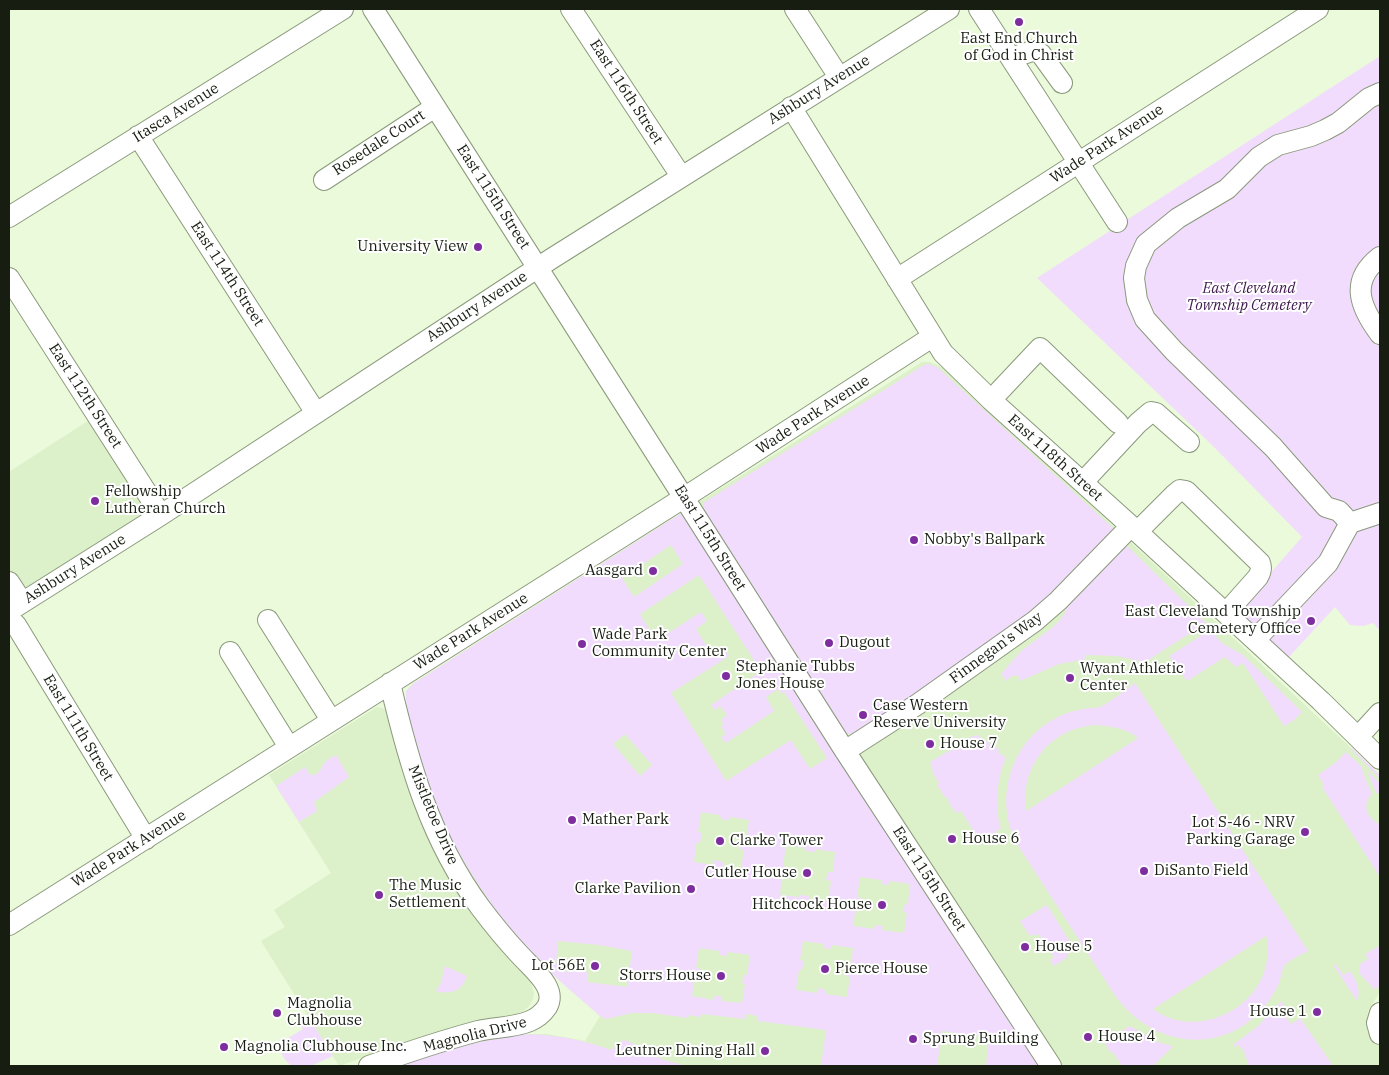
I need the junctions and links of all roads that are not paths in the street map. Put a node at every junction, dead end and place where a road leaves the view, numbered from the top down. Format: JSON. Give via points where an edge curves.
{"nodes":[{"id":1,"x":343,"y":9,"type":"edge"},
{"id":2,"x":373,"y":9,"type":"edge"},
{"id":3,"x":571,"y":9,"type":"edge"},
{"id":4,"x":795,"y":9,"type":"edge"},
{"id":5,"x":949,"y":9,"type":"edge"},
{"id":6,"x":979,"y":9,"type":"edge"},
{"id":7,"x":1318,"y":9,"type":"edge"},
{"id":8,"x":1011,"y":58,"type":"junction"},
{"id":9,"x":839,"y":77,"type":"junction"},
{"id":10,"x":1062,"y":83,"type":"dead end"},
{"id":11,"x":1380,"y":93,"type":"edge"},
{"id":12,"x":435,"y":107,"type":"junction"},
{"id":13,"x":791,"y":108,"type":"junction"},
{"id":14,"x":138,"y":136,"type":"junction"},
{"id":15,"x":1079,"y":162,"type":"junction"},
{"id":16,"x":681,"y":176,"type":"junction"},
{"id":17,"x":324,"y":180,"type":"dead end"},
{"id":18,"x":9,"y":217,"type":"edge"},
{"id":19,"x":1117,"y":222,"type":"dead end"},
{"id":20,"x":1380,"y":257,"type":"edge"},
{"id":21,"x":538,"y":267,"type":"junction"},
{"id":22,"x":9,"y":278,"type":"edge"},
{"id":23,"x":897,"y":279,"type":"junction"},
{"id":24,"x":1380,"y":334,"type":"edge"},
{"id":25,"x":932,"y":337,"type":"junction"},
{"id":26,"x":991,"y":400,"type":"junction"},
{"id":27,"x":316,"y":413,"type":"junction"},
{"id":28,"x":1118,"y":423,"type":"dead end"},
{"id":29,"x":1189,"y":442,"type":"dead end"},
{"id":30,"x":1083,"y":482,"type":"junction"},
{"id":31,"x":684,"y":497,"type":"junction"},
{"id":32,"x":1380,"y":513,"type":"edge"},
{"id":33,"x":161,"y":515,"type":"junction"},
{"id":34,"x":1350,"y":523,"type":"junction"},
{"id":35,"x":1134,"y":529,"type":"junction"},
{"id":36,"x":9,"y":582,"type":"edge"},
{"id":37,"x":15,"y":606,"type":"edge"},
{"id":38,"x":1226,"y":613,"type":"junction"},
{"id":39,"x":9,"y":618,"type":"edge"},
{"id":40,"x":268,"y":620,"type":"dead end"},
{"id":41,"x":1255,"y":640,"type":"junction"},
{"id":42,"x":230,"y":652,"type":"dead end"},
{"id":43,"x":390,"y":683,"type":"junction"},
{"id":44,"x":1380,"y":714,"type":"edge"},
{"id":45,"x":331,"y":720,"type":"junction"},
{"id":46,"x":1358,"y":738,"type":"junction"},
{"id":47,"x":289,"y":747,"type":"junction"},
{"id":48,"x":845,"y":751,"type":"junction"},
{"id":49,"x":1380,"y":759,"type":"edge"},
{"id":50,"x":146,"y":838,"type":"junction"},
{"id":51,"x":9,"y":925,"type":"edge"},
{"id":52,"x":548,"y":1006,"type":"joint"},
{"id":53,"x":1380,"y":1012,"type":"edge"},
{"id":54,"x":1380,"y":1034,"type":"edge"},
{"id":55,"x":369,"y":1066,"type":"edge"},
{"id":56,"x":1051,"y":1066,"type":"edge"}],
"edges":[{"from":1,"to":14,"type":"street","name":"Itasca Avenue"},
{"from":2,"to":12,"type":"street","name":"East 115th Street"},
{"from":3,"to":16,"type":"street","name":"East 116th Street"},
{"from":4,"to":9,"type":"street"},
{"from":5,"to":9,"type":"street","name":"Ashbury Avenue"},
{"from":6,"to":8,"type":"street"},
{"from":7,"to":15,"type":"street","name":"Wade Park Avenue"},
{"from":8,"to":10,"type":"street","via":[[1035,50]]},
{"from":8,"to":15,"type":"street"},
{"from":9,"to":13,"type":"street","name":"Ashbury Avenue"},
{"from":11,"to":34,"type":"street","via":[[1325,130],[1278,145],[1258,157],[1227,188],[1178,218],[1146,244],[1134,278],[1145,320],[1273,447],[1326,506],[1339,511]]},
{"from":12,"to":17,"type":"street","name":"Rosedale Court"},
{"from":12,"to":21,"type":"street","name":"East 115th Street"},
{"from":13,"to":16,"type":"street","name":"Ashbury Avenue"},
{"from":13,"to":23,"type":"street","name":"East 118th Street"},
{"from":14,"to":18,"type":"street","name":"Itasca Avenue"},
{"from":14,"to":27,"type":"street","name":"East 114th Street"},
{"from":15,"to":19,"type":"street"},
{"from":15,"to":23,"type":"street","name":"Wade Park Avenue"},
{"from":16,"to":21,"type":"street","name":"Ashbury Avenue"},
{"from":20,"to":24,"type":"street","via":[[1367,272],[1360,292],[1367,316]]},
{"from":21,"to":27,"type":"street","name":"Ashbury Avenue"},
{"from":21,"to":31,"type":"street","name":"East 115th Street"},
{"from":22,"to":33,"type":"street","name":"East 112th Street"},
{"from":23,"to":25,"type":"street","name":"East 118th Street"},
{"from":25,"to":26,"type":"street","name":"East 118th Street","via":[[942,353]]},
{"from":25,"to":31,"type":"street","name":"Wade Park Avenue"},
{"from":26,"to":28,"type":"street","via":[[1040,348]]},
{"from":26,"to":30,"type":"street","name":"East 118th Street"},
{"from":27,"to":33,"type":"street","name":"Ashbury Avenue"},
{"from":29,"to":30,"type":"street","via":[[1151,412]]},
{"from":30,"to":35,"type":"street","name":"East 118th Street"},
{"from":31,"to":43,"type":"street","name":"Wade Park Avenue"},
{"from":31,"to":48,"type":"street","name":"East 115th Street"},
{"from":32,"to":34,"type":"street"},
{"from":33,"to":37,"type":"street","name":"Ashbury Avenue"},
{"from":34,"to":41,"type":"street","via":[[1328,563]]},
{"from":35,"to":38,"type":"street","name":"East 118th Street"},
{"from":35,"to":38,"type":"street","name":"Finnegan's Way","via":[[1180,490],[1186,491],[1262,566],[1258,577]]},
{"from":35,"to":48,"type":"street","name":"Finnegan's Way","via":[[1035,621],[983,660]]},
{"from":36,"to":37,"type":"street"},
{"from":38,"to":41,"type":"street","name":"East 118th Street"},
{"from":39,"to":50,"type":"street","name":"East 111th Street"},
{"from":40,"to":45,"type":"street"},
{"from":41,"to":46,"type":"street","name":"East 118th Street"},
{"from":42,"to":47,"type":"street"},
{"from":43,"to":45,"type":"street","name":"Wade Park Avenue"},
{"from":43,"to":52,"type":"street","name":"Mistletoe Drive","via":[[412,772],[437,833],[479,905],[547,986]]},
{"from":44,"to":46,"type":"street"},
{"from":45,"to":47,"type":"street","name":"Wade Park Avenue"},
{"from":46,"to":49,"type":"street","name":"East 118th Street"},
{"from":47,"to":50,"type":"street","name":"Wade Park Avenue"},
{"from":48,"to":56,"type":"street","name":"East 115th Street"},
{"from":50,"to":51,"type":"street","name":"Wade Park Avenue"},
{"from":52,"to":55,"type":"street","name":"Magnolia Drive","via":[[537,1018],[526,1023],[495,1027],[446,1040]]},
{"from":53,"to":54,"type":"street","via":[[1377,1023]]}]}
